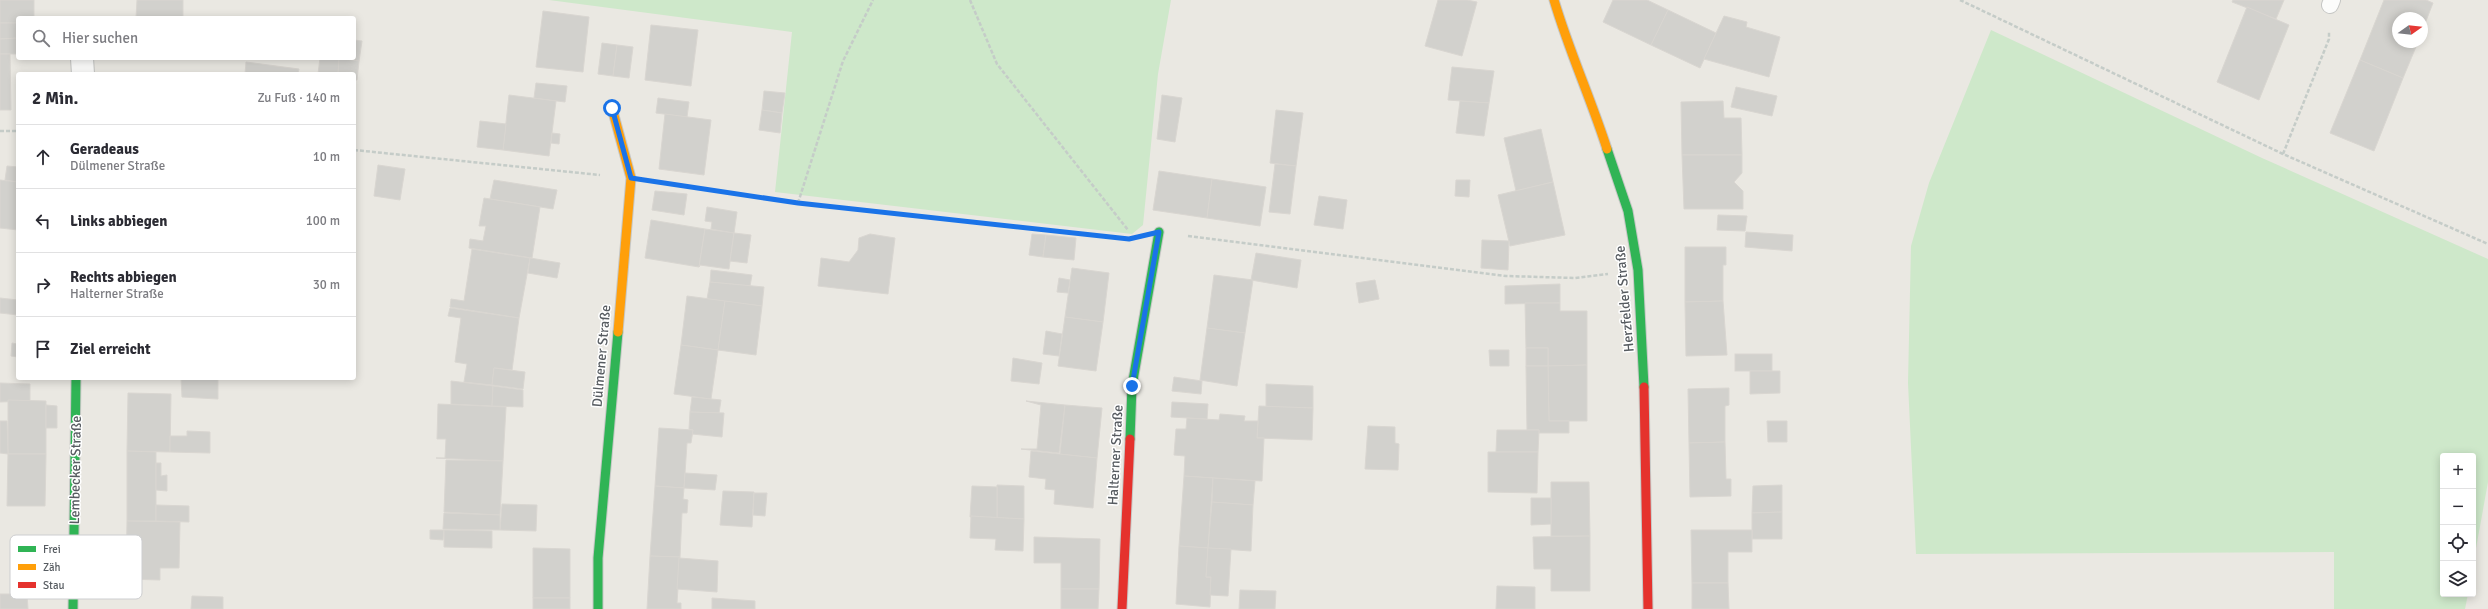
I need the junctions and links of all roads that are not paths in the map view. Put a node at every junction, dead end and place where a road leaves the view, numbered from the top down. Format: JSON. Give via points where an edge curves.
{"nodes":[{"id":1,"x":1554,"y":0,"type":"edge"},
{"id":2,"x":82,"y":60,"type":"edge"},
{"id":3,"x":83,"y":72,"type":"edge"},
{"id":4,"x":612,"y":108,"type":"dead end"},
{"id":5,"x":1159,"y":232,"type":"road end"},
{"id":6,"x":76,"y":380,"type":"edge"},
{"id":7,"x":74,"y":535,"type":"edge"},
{"id":8,"x":73,"y":599,"type":"edge"},
{"id":9,"x":73,"y":609,"type":"edge"},
{"id":10,"x":598,"y":609,"type":"edge"},
{"id":11,"x":1122,"y":609,"type":"edge"},
{"id":12,"x":1648,"y":609,"type":"edge"}],
"edges":[{"from":1,"to":12,"type":"street","name":"Herzfelder Straße","via":[[1568,47],[1594,108],[1628,211],[1638,270],[1643,355]]},
{"from":2,"to":3,"type":"street"},
{"from":4,"to":10,"type":"street","name":"Dülmener Straße","via":[[631,178],[599,550]]},
{"from":5,"to":11,"type":"street","name":"Halterner Straße","via":[[1132,386]]},
{"from":6,"to":7,"type":"street","name":"Lembecker Straße"},
{"from":8,"to":9,"type":"street","name":"Lembecker Straße"}]}
